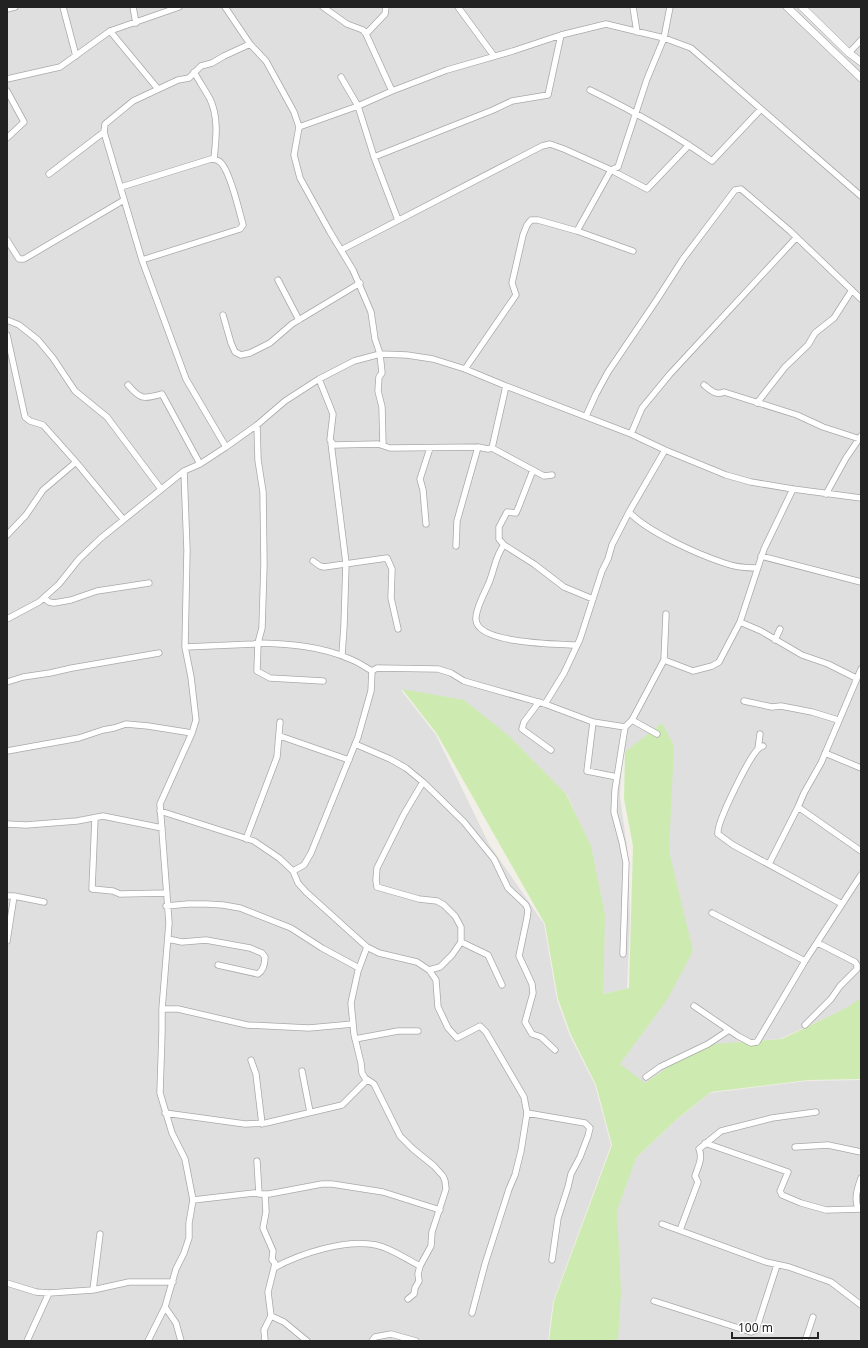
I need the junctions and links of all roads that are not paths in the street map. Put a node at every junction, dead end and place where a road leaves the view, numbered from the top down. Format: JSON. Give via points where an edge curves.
{"nodes":[{"id":1,"x":15,"y":7,"type":"edge"},
{"id":2,"x":63,"y":7,"type":"edge"},
{"id":3,"x":133,"y":7,"type":"edge"},
{"id":4,"x":179,"y":7,"type":"edge"},
{"id":5,"x":225,"y":7,"type":"edge"},
{"id":6,"x":323,"y":7,"type":"edge"},
{"id":7,"x":386,"y":7,"type":"edge"},
{"id":8,"x":458,"y":7,"type":"edge"},
{"id":9,"x":633,"y":7,"type":"edge"},
{"id":10,"x":670,"y":7,"type":"edge"},
{"id":11,"x":787,"y":7,"type":"edge"},
{"id":12,"x":802,"y":7,"type":"edge"},
{"id":13,"x":7,"y":9,"type":"edge"},
{"id":14,"x":136,"y":23,"type":"junction"},
{"id":15,"x":110,"y":31,"type":"junction"},
{"id":16,"x":637,"y":32,"type":"junction"},
{"id":17,"x":366,"y":34,"type":"junction"},
{"id":18,"x":561,"y":35,"type":"junction"},
{"id":19,"x":664,"y":38,"type":"junction"},
{"id":20,"x":861,"y":40,"type":"edge"},
{"id":21,"x":250,"y":44,"type":"junction"},
{"id":22,"x":849,"y":53,"type":"junction"},
{"id":23,"x":76,"y":56,"type":"junction"},
{"id":24,"x":494,"y":56,"type":"junction"},
{"id":25,"x":861,"y":62,"type":"edge"},
{"id":26,"x":194,"y":72,"type":"junction"},
{"id":27,"x":341,"y":76,"type":"dead end"},
{"id":28,"x":861,"y":78,"type":"edge"},
{"id":29,"x":7,"y":79,"type":"edge"},
{"id":30,"x":158,"y":89,"type":"junction"},
{"id":31,"x":590,"y":90,"type":"dead end"},
{"id":32,"x":7,"y":91,"type":"edge"},
{"id":33,"x":392,"y":91,"type":"junction"},
{"id":34,"x":358,"y":106,"type":"junction"},
{"id":35,"x":761,"y":109,"type":"junction"},
{"id":36,"x":636,"y":112,"type":"junction"},
{"id":37,"x":299,"y":127,"type":"junction"},
{"id":38,"x":104,"y":132,"type":"junction"},
{"id":39,"x":7,"y":138,"type":"edge"},
{"id":40,"x":689,"y":145,"type":"junction"},
{"id":41,"x":374,"y":157,"type":"junction"},
{"id":42,"x":214,"y":159,"type":"junction"},
{"id":43,"x":611,"y":170,"type":"junction"},
{"id":44,"x":49,"y":174,"type":"dead end"},
{"id":45,"x":121,"y":187,"type":"junction"},
{"id":46,"x":861,"y":196,"type":"edge"},
{"id":47,"x":124,"y":200,"type":"junction"},
{"id":48,"x":398,"y":220,"type":"junction"},
{"id":49,"x":577,"y":231,"type":"junction"},
{"id":50,"x":796,"y":238,"type":"junction"},
{"id":51,"x":7,"y":240,"type":"edge"},
{"id":52,"x":341,"y":250,"type":"junction"},
{"id":53,"x":634,"y":251,"type":"dead end"},
{"id":54,"x":142,"y":260,"type":"junction"},
{"id":55,"x":278,"y":280,"type":"dead end"},
{"id":56,"x":360,"y":283,"type":"junction"},
{"id":57,"x":852,"y":290,"type":"junction"},
{"id":58,"x":861,"y":299,"type":"edge"},
{"id":59,"x":223,"y":315,"type":"dead end"},
{"id":60,"x":7,"y":320,"type":"edge"},
{"id":61,"x":299,"y":320,"type":"junction"},
{"id":62,"x":7,"y":335,"type":"edge"},
{"id":63,"x":380,"y":354,"type":"junction"},
{"id":64,"x":465,"y":369,"type":"junction"},
{"id":65,"x":319,"y":379,"type":"junction"},
{"id":66,"x":128,"y":385,"type":"dead end"},
{"id":67,"x":704,"y":385,"type":"dead end"},
{"id":68,"x":506,"y":386,"type":"junction"},
{"id":69,"x":757,"y":403,"type":"junction"},
{"id":70,"x":586,"y":416,"type":"junction"},
{"id":71,"x":257,"y":425,"type":"junction"},
{"id":72,"x":631,"y":434,"type":"junction"},
{"id":73,"x":860,"y":437,"type":"edge"},
{"id":74,"x":331,"y":443,"type":"junction"},
{"id":75,"x":383,"y":446,"type":"junction"},
{"id":76,"x":226,"y":447,"type":"junction"},
{"id":77,"x":478,"y":447,"type":"junction"},
{"id":78,"x":430,"y":448,"type":"junction"},
{"id":79,"x":492,"y":448,"type":"junction"},
{"id":80,"x":665,"y":450,"type":"junction"},
{"id":81,"x":76,"y":462,"type":"junction"},
{"id":82,"x":200,"y":464,"type":"junction"},
{"id":83,"x":533,"y":470,"type":"junction"},
{"id":84,"x":184,"y":471,"type":"junction"},
{"id":85,"x":552,"y":475,"type":"dead end"},
{"id":86,"x":161,"y":489,"type":"junction"},
{"id":87,"x":793,"y":489,"type":"junction"},
{"id":88,"x":826,"y":494,"type":"junction"},
{"id":89,"x":861,"y":498,"type":"edge"},
{"id":90,"x":629,"y":512,"type":"junction"},
{"id":91,"x":124,"y":519,"type":"junction"},
{"id":92,"x":426,"y":524,"type":"dead end"},
{"id":93,"x":7,"y":534,"type":"edge"},
{"id":94,"x":504,"y":545,"type":"junction"},
{"id":95,"x":456,"y":546,"type":"dead end"},
{"id":96,"x":762,"y":556,"type":"junction"},
{"id":97,"x":313,"y":561,"type":"dead end"},
{"id":98,"x":346,"y":564,"type":"junction"},
{"id":99,"x":757,"y":568,"type":"junction"},
{"id":100,"x":861,"y":582,"type":"edge"},
{"id":101,"x":149,"y":583,"type":"dead end"},
{"id":102,"x":44,"y":598,"type":"junction"},
{"id":103,"x":593,"y":599,"type":"junction"},
{"id":104,"x":666,"y":614,"type":"dead end"},
{"id":105,"x":7,"y":619,"type":"edge"},
{"id":106,"x":740,"y":622,"type":"junction"},
{"id":107,"x":398,"y":628,"type":"dead end"},
{"id":108,"x":780,"y":629,"type":"dead end"},
{"id":109,"x":776,"y":640,"type":"junction"},
{"id":110,"x":258,"y":642,"type":"junction"},
{"id":111,"x":576,"y":645,"type":"junction"},
{"id":112,"x":185,"y":647,"type":"junction"},
{"id":113,"x":159,"y":653,"type":"dead end"},
{"id":114,"x":342,"y":655,"type":"junction"},
{"id":115,"x":664,"y":660,"type":"junction"},
{"id":116,"x":861,"y":669,"type":"edge"},
{"id":117,"x":372,"y":671,"type":"junction"},
{"id":118,"x":856,"y":678,"type":"junction"},
{"id":119,"x":323,"y":681,"type":"dead end"},
{"id":120,"x":7,"y":682,"type":"edge"},
{"id":121,"x":744,"y":701,"type":"dead end"},
{"id":122,"x":539,"y":702,"type":"junction"},
{"id":123,"x":546,"y":704,"type":"junction"},
{"id":124,"x":632,"y":720,"type":"junction"},
{"id":125,"x":838,"y":720,"type":"junction"},
{"id":126,"x":280,"y":722,"type":"dead end"},
{"id":127,"x":593,"y":722,"type":"junction"},
{"id":128,"x":625,"y":727,"type":"junction"},
{"id":129,"x":192,"y":733,"type":"junction"},
{"id":130,"x":657,"y":734,"type":"dead end"},
{"id":131,"x":760,"y":734,"type":"dead end"},
{"id":132,"x":280,"y":736,"type":"junction"},
{"id":133,"x":355,"y":744,"type":"junction"},
{"id":134,"x":551,"y":750,"type":"dead end"},
{"id":135,"x":7,"y":751,"type":"edge"},
{"id":136,"x":825,"y":753,"type":"junction"},
{"id":137,"x":349,"y":760,"type":"junction"},
{"id":138,"x":861,"y":768,"type":"edge"},
{"id":139,"x":617,"y":777,"type":"junction"},
{"id":140,"x":423,"y":782,"type":"junction"},
{"id":141,"x":798,"y":807,"type":"junction"},
{"id":142,"x":160,"y":811,"type":"junction"},
{"id":143,"x":94,"y":818,"type":"junction"},
{"id":144,"x":7,"y":824,"type":"edge"},
{"id":145,"x":162,"y":828,"type":"junction"},
{"id":146,"x":246,"y":839,"type":"junction"},
{"id":147,"x":861,"y":851,"type":"edge"},
{"id":148,"x":769,"y":864,"type":"junction"},
{"id":149,"x":293,"y":871,"type":"junction"},
{"id":150,"x":861,"y":875,"type":"edge"},
{"id":151,"x":167,"y":893,"type":"junction"},
{"id":152,"x":7,"y":896,"type":"edge"},
{"id":153,"x":14,"y":896,"type":"junction"},
{"id":154,"x":44,"y":902,"type":"dead end"},
{"id":155,"x":842,"y":904,"type":"junction"},
{"id":156,"x":166,"y":906,"type":"junction"},
{"id":157,"x":712,"y":913,"type":"dead end"},
{"id":158,"x":168,"y":939,"type":"junction"},
{"id":159,"x":7,"y":941,"type":"edge"},
{"id":160,"x":461,"y":942,"type":"junction"},
{"id":161,"x":818,"y":943,"type":"junction"},
{"id":162,"x":367,"y":947,"type":"junction"},
{"id":163,"x":623,"y":954,"type":"dead end"},
{"id":164,"x":805,"y":962,"type":"junction"},
{"id":165,"x":218,"y":965,"type":"dead end"},
{"id":166,"x":359,"y":968,"type":"junction"},
{"id":167,"x":429,"y":970,"type":"junction"},
{"id":168,"x":502,"y":985,"type":"dead end"},
{"id":169,"x":694,"y":1006,"type":"dead end"},
{"id":170,"x":162,"y":1009,"type":"junction"},
{"id":171,"x":353,"y":1024,"type":"junction"},
{"id":172,"x":805,"y":1025,"type":"dead end"},
{"id":173,"x":729,"y":1030,"type":"junction"},
{"id":174,"x":418,"y":1031,"type":"dead end"},
{"id":175,"x":355,"y":1039,"type":"junction"},
{"id":176,"x":555,"y":1050,"type":"dead end"},
{"id":177,"x":251,"y":1060,"type":"dead end"},
{"id":178,"x":302,"y":1071,"type":"dead end"},
{"id":179,"x":646,"y":1077,"type":"dead end"},
{"id":180,"x":367,"y":1080,"type":"junction"},
{"id":181,"x":310,"y":1112,"type":"junction"},
{"id":182,"x":816,"y":1112,"type":"dead end"},
{"id":183,"x":165,"y":1113,"type":"junction"},
{"id":184,"x":527,"y":1113,"type":"junction"},
{"id":185,"x":262,"y":1124,"type":"junction"},
{"id":186,"x":705,"y":1144,"type":"junction"},
{"id":187,"x":795,"y":1147,"type":"dead end"},
{"id":188,"x":861,"y":1152,"type":"edge"},
{"id":189,"x":257,"y":1161,"type":"dead end"},
{"id":190,"x":861,"y":1178,"type":"edge"},
{"id":191,"x":262,"y":1194,"type":"junction"},
{"id":192,"x":193,"y":1200,"type":"junction"},
{"id":193,"x":860,"y":1209,"type":"edge"},
{"id":194,"x":440,"y":1210,"type":"junction"},
{"id":195,"x":662,"y":1224,"type":"dead end"},
{"id":196,"x":680,"y":1230,"type":"junction"},
{"id":197,"x":100,"y":1234,"type":"dead end"},
{"id":198,"x":552,"y":1260,"type":"dead end"},
{"id":199,"x":777,"y":1265,"type":"junction"},
{"id":200,"x":420,"y":1266,"type":"junction"},
{"id":201,"x":274,"y":1268,"type":"junction"},
{"id":202,"x":173,"y":1282,"type":"junction"},
{"id":203,"x":7,"y":1283,"type":"edge"},
{"id":204,"x":93,"y":1290,"type":"junction"},
{"id":205,"x":49,"y":1293,"type":"junction"},
{"id":206,"x":408,"y":1299,"type":"dead end"},
{"id":207,"x":654,"y":1301,"type":"dead end"},
{"id":208,"x":861,"y":1305,"type":"edge"},
{"id":209,"x":166,"y":1307,"type":"junction"},
{"id":210,"x":472,"y":1313,"type":"dead end"},
{"id":211,"x":271,"y":1316,"type":"junction"},
{"id":212,"x":812,"y":1316,"type":"dead end"},
{"id":213,"x":27,"y":1341,"type":"edge"},
{"id":214,"x":148,"y":1341,"type":"edge"},
{"id":215,"x":181,"y":1341,"type":"edge"},
{"id":216,"x":265,"y":1341,"type":"edge"},
{"id":217,"x":307,"y":1341,"type":"edge"},
{"id":218,"x":372,"y":1341,"type":"edge"},
{"id":219,"x":416,"y":1341,"type":"edge"},
{"id":220,"x":805,"y":1341,"type":"edge"}],
"edges":[{"from":1,"to":13,"type":"street"},
{"from":2,"to":23,"type":"street"},
{"from":3,"to":14,"type":"street"},
{"from":4,"to":14,"type":"street"},
{"from":5,"to":21,"type":"street"},
{"from":6,"to":17,"type":"street"},
{"from":7,"to":17,"type":"street","via":[[385,14]]},
{"from":8,"to":24,"type":"street"},
{"from":9,"to":16,"type":"street"},
{"from":10,"to":19,"type":"street"},
{"from":11,"to":28,"type":"street"},
{"from":12,"to":22,"type":"street"},
{"from":14,"to":15,"type":"street"},
{"from":15,"to":23,"type":"street"},
{"from":15,"to":30,"type":"street"},
{"from":16,"to":18,"type":"street","via":[[606,24]]},
{"from":16,"to":19,"type":"street"},
{"from":17,"to":33,"type":"street"},
{"from":18,"to":24,"type":"street"},
{"from":18,"to":41,"type":"street","via":[[548,95],[512,101]]},
{"from":19,"to":35,"type":"street","via":[[691,48]]},
{"from":19,"to":36,"type":"street"},
{"from":20,"to":22,"type":"street"},
{"from":21,"to":26,"type":"street","via":[[201,66]]},
{"from":21,"to":37,"type":"street","via":[[266,62],[294,112]]},
{"from":22,"to":25,"type":"street"},
{"from":23,"to":29,"type":"street","via":[[60,67]]},
{"from":24,"to":33,"type":"street","via":[[447,70]]},
{"from":26,"to":30,"type":"street","via":[[189,78]]},
{"from":26,"to":42,"type":"street","via":[[210,100],[214,114],[217,128]]},
{"from":27,"to":34,"type":"street"},
{"from":30,"to":38,"type":"street","via":[[133,101],[105,124]]},
{"from":31,"to":36,"type":"street"},
{"from":32,"to":39,"type":"street","via":[[24,122]]},
{"from":33,"to":34,"type":"street"},
{"from":34,"to":37,"type":"street"},
{"from":34,"to":41,"type":"street"},
{"from":35,"to":40,"type":"street","via":[[712,161]]},
{"from":35,"to":46,"type":"street"},
{"from":36,"to":40,"type":"street"},
{"from":36,"to":43,"type":"street","via":[[618,167]]},
{"from":37,"to":52,"type":"street","via":[[294,155],[300,178]]},
{"from":38,"to":44,"type":"street"},
{"from":38,"to":45,"type":"street"},
{"from":40,"to":43,"type":"street","via":[[647,189]]},
{"from":41,"to":48,"type":"street"},
{"from":42,"to":45,"type":"street"},
{"from":42,"to":54,"type":"street","via":[[223,165],[233,188],[242,221],[240,229]]},
{"from":43,"to":48,"type":"street","via":[[550,144]]},
{"from":43,"to":49,"type":"street"},
{"from":45,"to":47,"type":"street"},
{"from":47,"to":51,"type":"street","via":[[24,260]]},
{"from":47,"to":54,"type":"street"},
{"from":48,"to":52,"type":"street"},
{"from":49,"to":53,"type":"street"},
{"from":49,"to":64,"type":"street","via":[[531,220],[523,235],[512,283],[516,295]]},
{"from":50,"to":57,"type":"street"},
{"from":50,"to":70,"type":"street","via":[[741,189],[735,190],[683,259],[612,366]]},
{"from":50,"to":72,"type":"street","via":[[670,374],[642,408]]},
{"from":52,"to":56,"type":"street"},
{"from":54,"to":76,"type":"street","via":[[186,379]]},
{"from":55,"to":61,"type":"street"},
{"from":56,"to":61,"type":"street"},
{"from":56,"to":63,"type":"street","via":[[371,312]]},
{"from":57,"to":58,"type":"street"},
{"from":57,"to":69,"type":"street","via":[[834,318],[815,333],[808,345],[785,367]]},
{"from":59,"to":61,"type":"street","via":[[235,352],[241,355],[270,343]]},
{"from":60,"to":86,"type":"street","via":[[18,324],[38,340],[75,391],[107,417]]},
{"from":62,"to":81,"type":"street","via":[[25,417],[43,425]]},
{"from":63,"to":64,"type":"street","via":[[433,359]]},
{"from":63,"to":65,"type":"street","via":[[354,361]]},
{"from":63,"to":75,"type":"street","via":[[382,373],[379,377],[378,391],[382,407]]},
{"from":64,"to":68,"type":"street"},
{"from":65,"to":71,"type":"street","via":[[285,401]]},
{"from":65,"to":74,"type":"street","via":[[333,414]]},
{"from":66,"to":82,"type":"street","via":[[137,395],[146,398],[162,394]]},
{"from":67,"to":69,"type":"street","via":[[714,393],[724,392]]},
{"from":68,"to":70,"type":"street"},
{"from":68,"to":79,"type":"street"},
{"from":69,"to":73,"type":"street","via":[[797,415],[823,427]]},
{"from":70,"to":72,"type":"street"},
{"from":71,"to":76,"type":"street"},
{"from":71,"to":110,"type":"street","via":[[264,525],[263,621]]},
{"from":72,"to":80,"type":"street"},
{"from":73,"to":88,"type":"street"},
{"from":74,"to":75,"type":"street"},
{"from":74,"to":98,"type":"street"},
{"from":75,"to":78,"type":"street"},
{"from":76,"to":82,"type":"street"},
{"from":77,"to":78,"type":"street"},
{"from":77,"to":79,"type":"street"},
{"from":77,"to":95,"type":"street","via":[[457,521]]},
{"from":78,"to":92,"type":"street","via":[[420,479]]},
{"from":79,"to":83,"type":"street"},
{"from":80,"to":87,"type":"street","via":[[726,476]]},
{"from":80,"to":90,"type":"street"},
{"from":81,"to":91,"type":"street"},
{"from":81,"to":93,"type":"street","via":[[43,490],[26,516]]},
{"from":82,"to":84,"type":"street"},
{"from":83,"to":85,"type":"street","via":[[544,476]]},
{"from":83,"to":94,"type":"street","via":[[516,512],[507,512],[499,527],[499,538]]},
{"from":84,"to":86,"type":"street"},
{"from":84,"to":112,"type":"street","via":[[187,550]]},
{"from":86,"to":91,"type":"street"},
{"from":87,"to":88,"type":"street"},
{"from":87,"to":96,"type":"street"},
{"from":88,"to":89,"type":"street"},
{"from":90,"to":99,"type":"street","via":[[640,522],[674,542],[724,564]]},
{"from":90,"to":103,"type":"street","via":[[612,545]]},
{"from":91,"to":102,"type":"street","via":[[90,549]]},
{"from":94,"to":103,"type":"street","via":[[564,587]]},
{"from":94,"to":111,"type":"street","via":[[482,600],[476,618],[477,625],[486,632],[506,640]]},
{"from":96,"to":99,"type":"street"},
{"from":96,"to":100,"type":"street"},
{"from":97,"to":98,"type":"street","via":[[324,567]]},
{"from":98,"to":107,"type":"street","via":[[387,558],[392,569],[391,598]]},
{"from":98,"to":114,"type":"street"},
{"from":99,"to":106,"type":"street"},
{"from":101,"to":102,"type":"street","via":[[97,591],[54,603]]},
{"from":102,"to":105,"type":"street"},
{"from":103,"to":111,"type":"street"},
{"from":104,"to":115,"type":"street"},
{"from":106,"to":109,"type":"street"},
{"from":106,"to":115,"type":"street","via":[[719,662],[712,666],[693,671]]},
{"from":108,"to":109,"type":"street"},
{"from":109,"to":118,"type":"street","via":[[802,655]]},
{"from":110,"to":112,"type":"street"},
{"from":110,"to":114,"type":"street","via":[[306,646]]},
{"from":110,"to":119,"type":"street","via":[[257,671],[270,678]]},
{"from":111,"to":123,"type":"street","via":[[564,674]]},
{"from":112,"to":129,"type":"street","via":[[196,720]]},
{"from":113,"to":120,"type":"street"},
{"from":114,"to":117,"type":"street"},
{"from":115,"to":124,"type":"street"},
{"from":116,"to":118,"type":"street"},
{"from":117,"to":122,"type":"street","via":[[377,668],[438,669],[464,681]]},
{"from":117,"to":133,"type":"street","via":[[371,691]]},
{"from":118,"to":125,"type":"street"},
{"from":121,"to":125,"type":"street","via":[[812,712]]},
{"from":122,"to":123,"type":"street"},
{"from":122,"to":134,"type":"street","via":[[524,722],[522,729]]},
{"from":123,"to":127,"type":"street"},
{"from":124,"to":128,"type":"street"},
{"from":124,"to":130,"type":"street"},
{"from":125,"to":136,"type":"street"},
{"from":126,"to":132,"type":"street"},
{"from":127,"to":128,"type":"street"},
{"from":127,"to":139,"type":"street","via":[[587,771]]},
{"from":128,"to":139,"type":"street"},
{"from":129,"to":135,"type":"street","via":[[126,724],[79,738]]},
{"from":129,"to":142,"type":"street","via":[[160,804]]},
{"from":131,"to":148,"type":"street","via":[[761,748],[748,763],[717,832],[733,845]]},
{"from":132,"to":137,"type":"street"},
{"from":132,"to":146,"type":"street","via":[[277,757]]},
{"from":133,"to":137,"type":"street"},
{"from":133,"to":140,"type":"street","via":[[390,759]]},
{"from":136,"to":138,"type":"street"},
{"from":136,"to":141,"type":"street"},
{"from":137,"to":149,"type":"street","via":[[311,853],[304,865]]},
{"from":139,"to":163,"type":"street","via":[[614,812],[626,863]]},
{"from":140,"to":160,"type":"street","via":[[377,868],[377,887],[419,899],[437,901],[444,905],[461,927]]},
{"from":140,"to":176,"type":"street","via":[[464,822],[494,859],[508,888],[526,905],[527,918],[519,956],[532,984],[533,993],[525,1022],[532,1034],[541,1037]]},
{"from":141,"to":147,"type":"street"},
{"from":141,"to":148,"type":"street"},
{"from":142,"to":145,"type":"street"},
{"from":142,"to":146,"type":"street"},
{"from":143,"to":144,"type":"street","via":[[26,825]]},
{"from":143,"to":145,"type":"street","via":[[107,817]]},
{"from":143,"to":151,"type":"street","via":[[92,889],[120,894]]},
{"from":145,"to":151,"type":"street"},
{"from":146,"to":149,"type":"street","via":[[254,841]]},
{"from":148,"to":155,"type":"street"},
{"from":149,"to":162,"type":"street","via":[[306,892]]},
{"from":150,"to":155,"type":"street"},
{"from":151,"to":156,"type":"street"},
{"from":152,"to":153,"type":"street"},
{"from":153,"to":154,"type":"street"},
{"from":153,"to":159,"type":"street"},
{"from":155,"to":161,"type":"street"},
{"from":156,"to":158,"type":"street"},
{"from":156,"to":166,"type":"street","via":[[223,904],[240,908],[291,928]]},
{"from":157,"to":164,"type":"street"},
{"from":158,"to":165,"type":"street","via":[[182,942],[206,940],[250,948],[265,956],[264,967],[258,974]]},
{"from":158,"to":170,"type":"street"},
{"from":160,"to":167,"type":"street","via":[[440,968]]},
{"from":160,"to":168,"type":"street","via":[[488,955]]},
{"from":161,"to":164,"type":"street"},
{"from":161,"to":172,"type":"street","via":[[855,962],[857,969]]},
{"from":162,"to":166,"type":"street"},
{"from":162,"to":167,"type":"street","via":[[379,953],[417,962]]},
{"from":164,"to":173,"type":"street","via":[[757,1042],[751,1043]]},
{"from":166,"to":171,"type":"street","via":[[351,1003]]},
{"from":167,"to":184,"type":"street","via":[[436,980],[438,1007],[448,1028],[457,1038],[480,1026],[486,1032],[524,1097]]},
{"from":169,"to":173,"type":"street"},
{"from":170,"to":171,"type":"street","via":[[178,1009],[247,1025],[309,1028]]},
{"from":170,"to":183,"type":"street","via":[[160,1093]]},
{"from":171,"to":175,"type":"street"},
{"from":173,"to":179,"type":"street"},
{"from":174,"to":175,"type":"street","via":[[398,1031]]},
{"from":175,"to":180,"type":"street","via":[[362,1073]]},
{"from":177,"to":185,"type":"street","via":[[256,1074]]},
{"from":178,"to":181,"type":"street"},
{"from":180,"to":181,"type":"street","via":[[342,1105]]},
{"from":180,"to":194,"type":"street","via":[[374,1084],[400,1136],[443,1176],[446,1189]]},
{"from":181,"to":185,"type":"street"},
{"from":182,"to":186,"type":"street","via":[[772,1118],[721,1131]]},
{"from":183,"to":185,"type":"street"},
{"from":183,"to":192,"type":"street","via":[[185,1159]]},
{"from":184,"to":198,"type":"street","via":[[585,1124],[590,1128],[571,1174],[558,1218]]},
{"from":184,"to":210,"type":"street","via":[[515,1175],[485,1264]]},
{"from":186,"to":193,"type":"street","via":[[788,1172],[780,1191],[782,1195],[800,1203],[826,1210]]},
{"from":186,"to":196,"type":"street","via":[[699,1149],[700,1161],[695,1176],[698,1182]]},
{"from":187,"to":188,"type":"street","via":[[828,1146]]},
{"from":189,"to":191,"type":"street"},
{"from":190,"to":193,"type":"street","via":[[856,1199]]},
{"from":191,"to":192,"type":"street"},
{"from":191,"to":194,"type":"street","via":[[332,1184],[383,1192]]},
{"from":191,"to":201,"type":"street","via":[[266,1212],[263,1228],[273,1251]]},
{"from":192,"to":202,"type":"street","via":[[189,1238]]},
{"from":194,"to":200,"type":"street","via":[[432,1232],[431,1246]]},
{"from":195,"to":196,"type":"street"},
{"from":196,"to":199,"type":"street"},
{"from":197,"to":204,"type":"street"},
{"from":199,"to":207,"type":"street","via":[[756,1330],[751,1332]]},
{"from":199,"to":208,"type":"street","via":[[831,1282]]},
{"from":200,"to":201,"type":"street","via":[[375,1244],[363,1244],[324,1248],[286,1261]]},
{"from":200,"to":206,"type":"street","via":[[419,1281],[414,1294]]},
{"from":201,"to":211,"type":"street","via":[[268,1292]]},
{"from":202,"to":204,"type":"street","via":[[129,1282]]},
{"from":202,"to":209,"type":"street"},
{"from":203,"to":205,"type":"street","via":[[27,1290]]},
{"from":204,"to":205,"type":"street"},
{"from":205,"to":213,"type":"street"},
{"from":209,"to":214,"type":"street"},
{"from":209,"to":215,"type":"street","via":[[176,1323]]},
{"from":211,"to":216,"type":"street","via":[[264,1330]]},
{"from":211,"to":217,"type":"street","via":[[284,1322]]},
{"from":212,"to":220,"type":"street"},
{"from":218,"to":219,"type":"street","via":[[375,1337],[391,1334]]}]}
